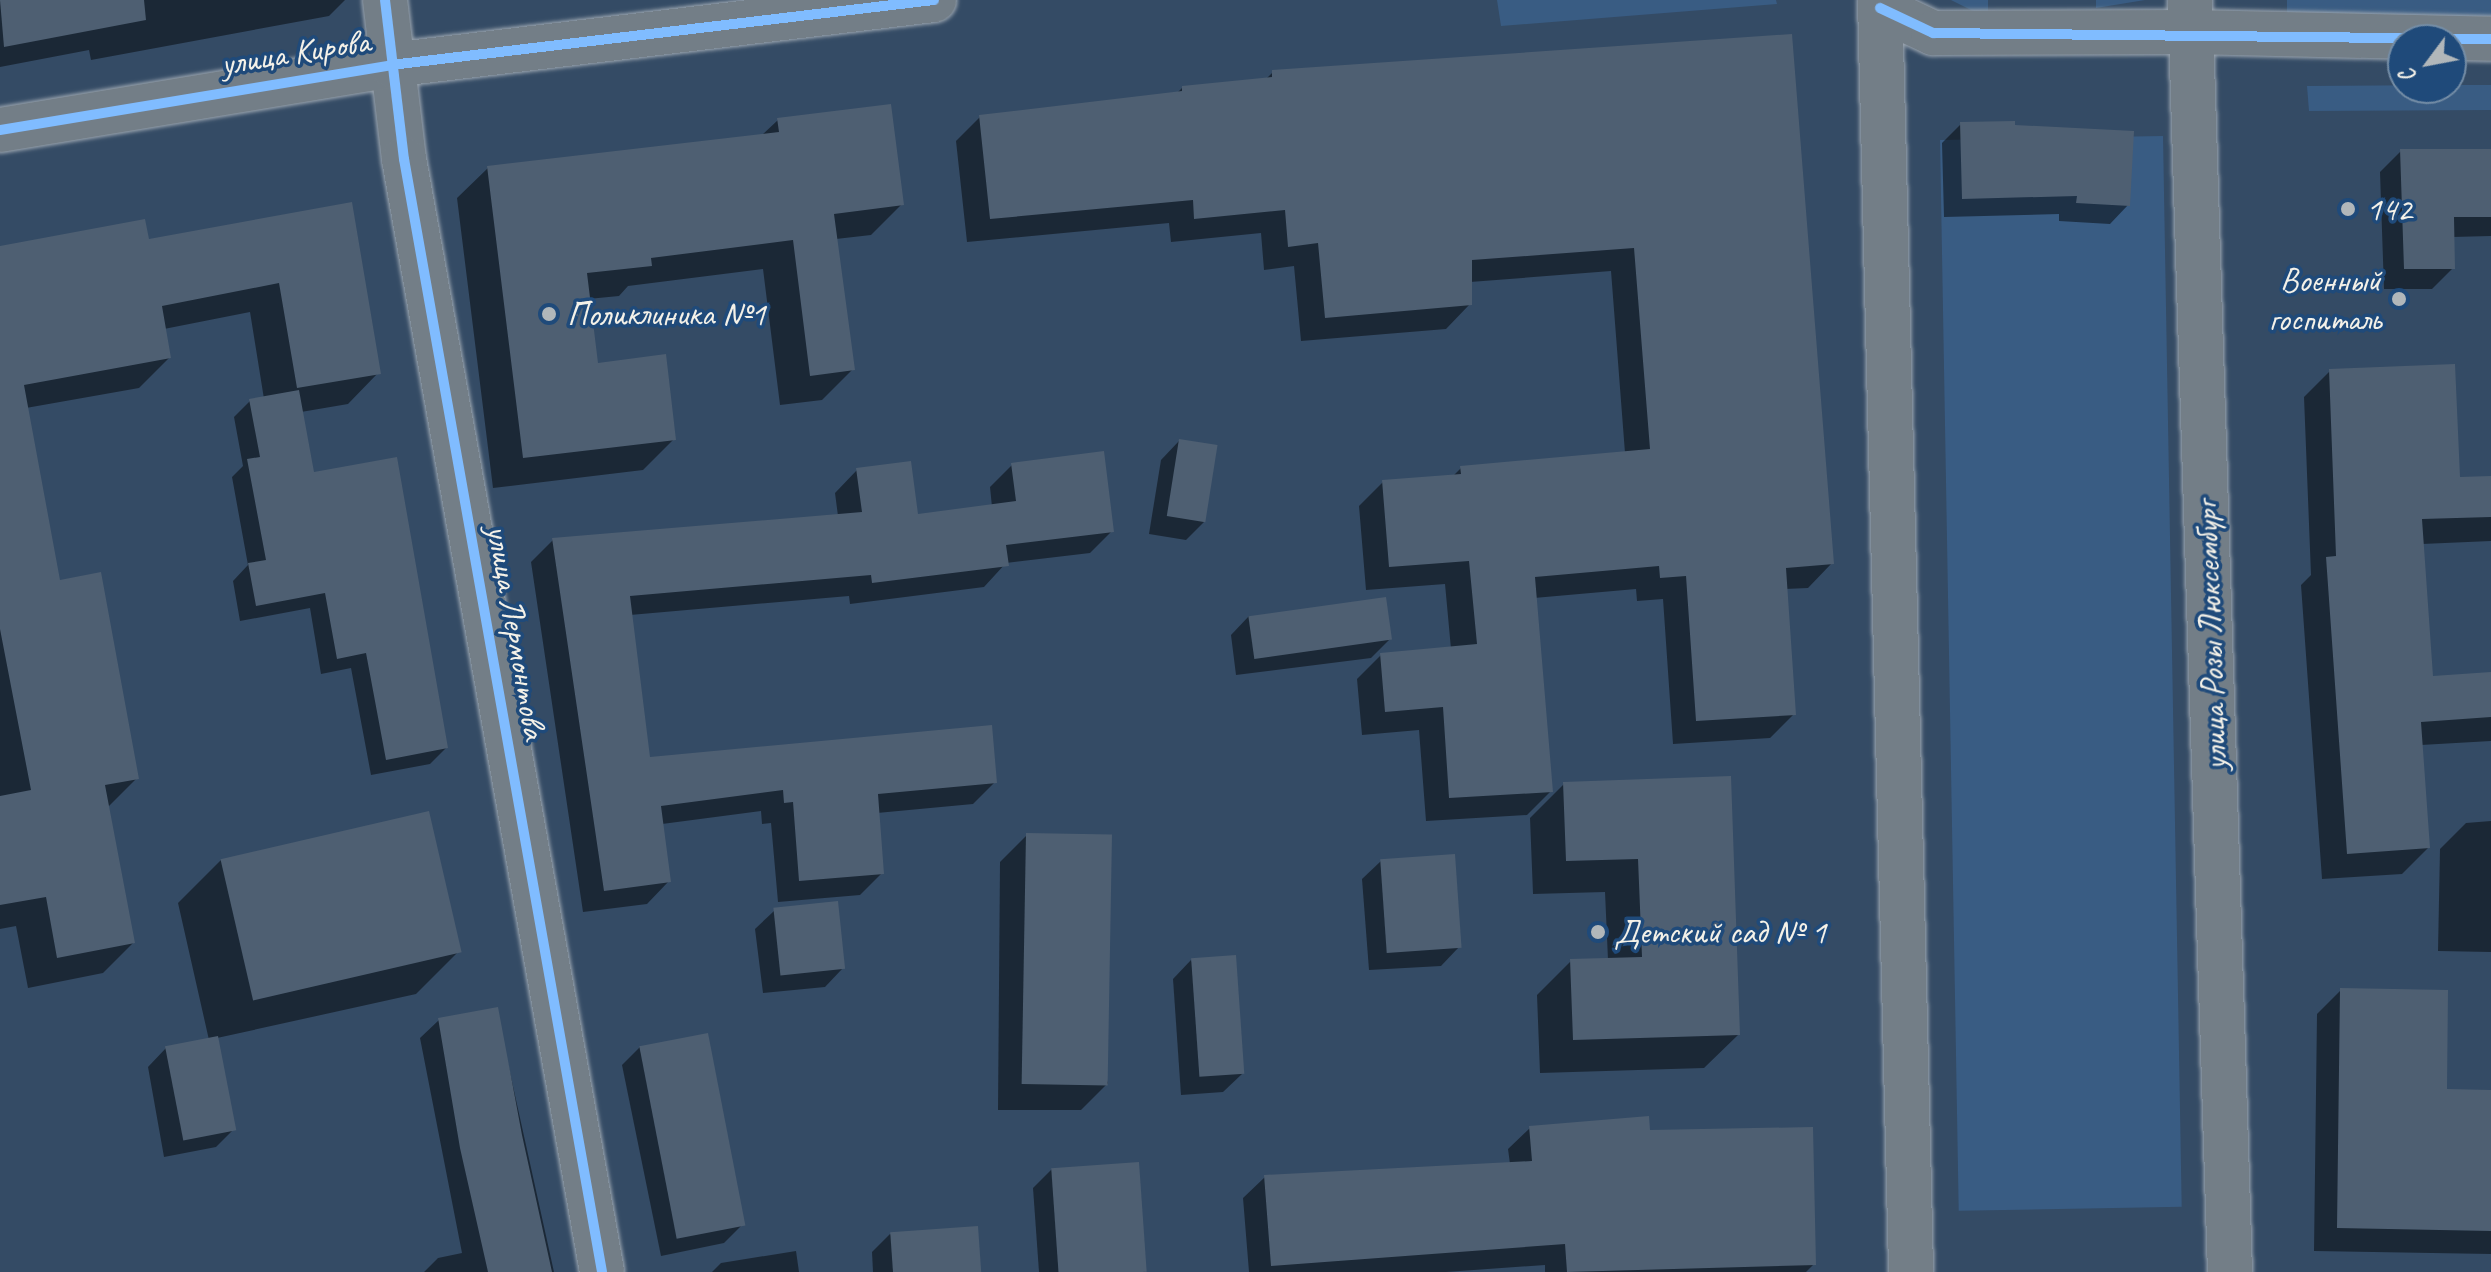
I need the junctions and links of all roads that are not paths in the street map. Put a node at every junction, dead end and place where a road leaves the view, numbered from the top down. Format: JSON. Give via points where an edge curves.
{"nodes":[{"id":1,"x":385,"y":0,"type":"edge"},
{"id":2,"x":934,"y":0,"type":"edge"},
{"id":3,"x":1880,"y":4,"type":"edge"},
{"id":4,"x":2190,"y":16,"type":"edge"},
{"id":5,"x":2491,"y":39,"type":"edge"},
{"id":6,"x":391,"y":65,"type":"junction"},
{"id":7,"x":0,"y":130,"type":"edge"},
{"id":8,"x":602,"y":1272,"type":"edge"},
{"id":9,"x":1911,"y":1272,"type":"edge"},
{"id":10,"x":2230,"y":1272,"type":"edge"}],
"edges":[{"from":1,"to":6,"type":"street","name":"улица Лермонтова"},
{"from":2,"to":6,"type":"street","name":"улица Кирова"},
{"from":3,"to":4,"type":"street","via":[[1933,33]]},
{"from":3,"to":9,"type":"street"},
{"from":4,"to":5,"type":"street"},
{"from":4,"to":10,"type":"street","name":"улица Розы Люксембург"},
{"from":6,"to":7,"type":"street","name":"улица Кирова"},
{"from":6,"to":8,"type":"street","name":"улица Лермонтова"}]}
